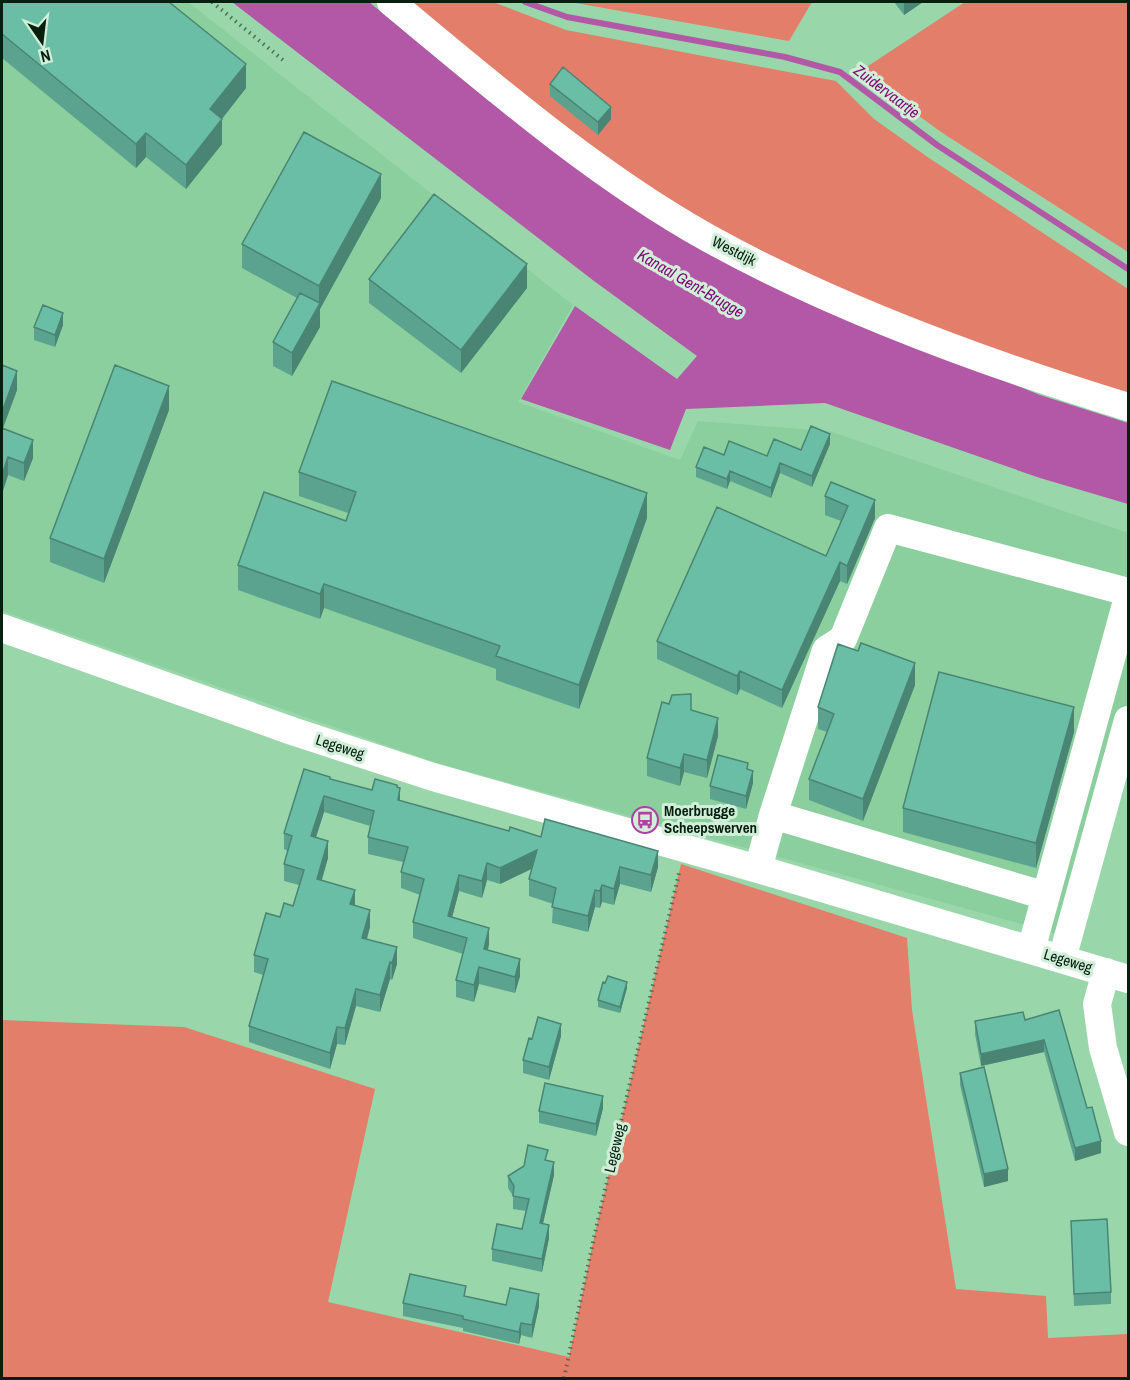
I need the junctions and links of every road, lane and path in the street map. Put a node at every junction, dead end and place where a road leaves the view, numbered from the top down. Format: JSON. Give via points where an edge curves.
{"nodes":[{"id":1,"x":212,"y":2,"type":"edge"},
{"id":2,"x":391,"y":2,"type":"edge"},
{"id":3,"x":283,"y":60,"type":"dead end"},
{"id":4,"x":1128,"y":407,"type":"edge"},
{"id":5,"x":1128,"y":592,"type":"edge"},
{"id":6,"x":1128,"y":597,"type":"edge"},
{"id":7,"x":2,"y":628,"type":"edge"},
{"id":8,"x":1128,"y":720,"type":"edge"},
{"id":9,"x":773,"y":815,"type":"junction"},
{"id":10,"x":685,"y":848,"type":"junction"},
{"id":11,"x":758,"y":869,"type":"junction"},
{"id":12,"x":1046,"y":896,"type":"junction"},
{"id":13,"x":1031,"y":950,"type":"junction"},
{"id":14,"x":1062,"y":959,"type":"junction"},
{"id":15,"x":1117,"y":976,"type":"edge"},
{"id":16,"x":1128,"y":1132,"type":"edge"},
{"id":17,"x":564,"y":1378,"type":"edge"}],
"edges":[{"from":1,"to":3,"type":"path"},
{"from":2,"to":4,"type":"street","name":"Westdijk","via":[[501,93],[625,186],[707,237],[853,308],[1047,382]]},
{"from":5,"to":9,"type":"street","via":[[888,528],[843,639],[826,650]]},
{"from":6,"to":12,"type":"street"},
{"from":7,"to":10,"type":"street","name":"Legeweg","via":[[433,777]]},
{"from":8,"to":14,"type":"street"},
{"from":9,"to":11,"type":"street"},
{"from":9,"to":12,"type":"street"},
{"from":10,"to":11,"type":"street","name":"Legeweg"},
{"from":10,"to":17,"type":"path","name":"Legeweg"},
{"from":11,"to":13,"type":"street","name":"Legeweg"},
{"from":12,"to":13,"type":"street"},
{"from":13,"to":14,"type":"street","name":"Legeweg"},
{"from":14,"to":15,"type":"street","name":"Legeweg"},
{"from":15,"to":16,"type":"street","name":"Legeweg","via":[[1097,1004],[1103,1048]]}]}
